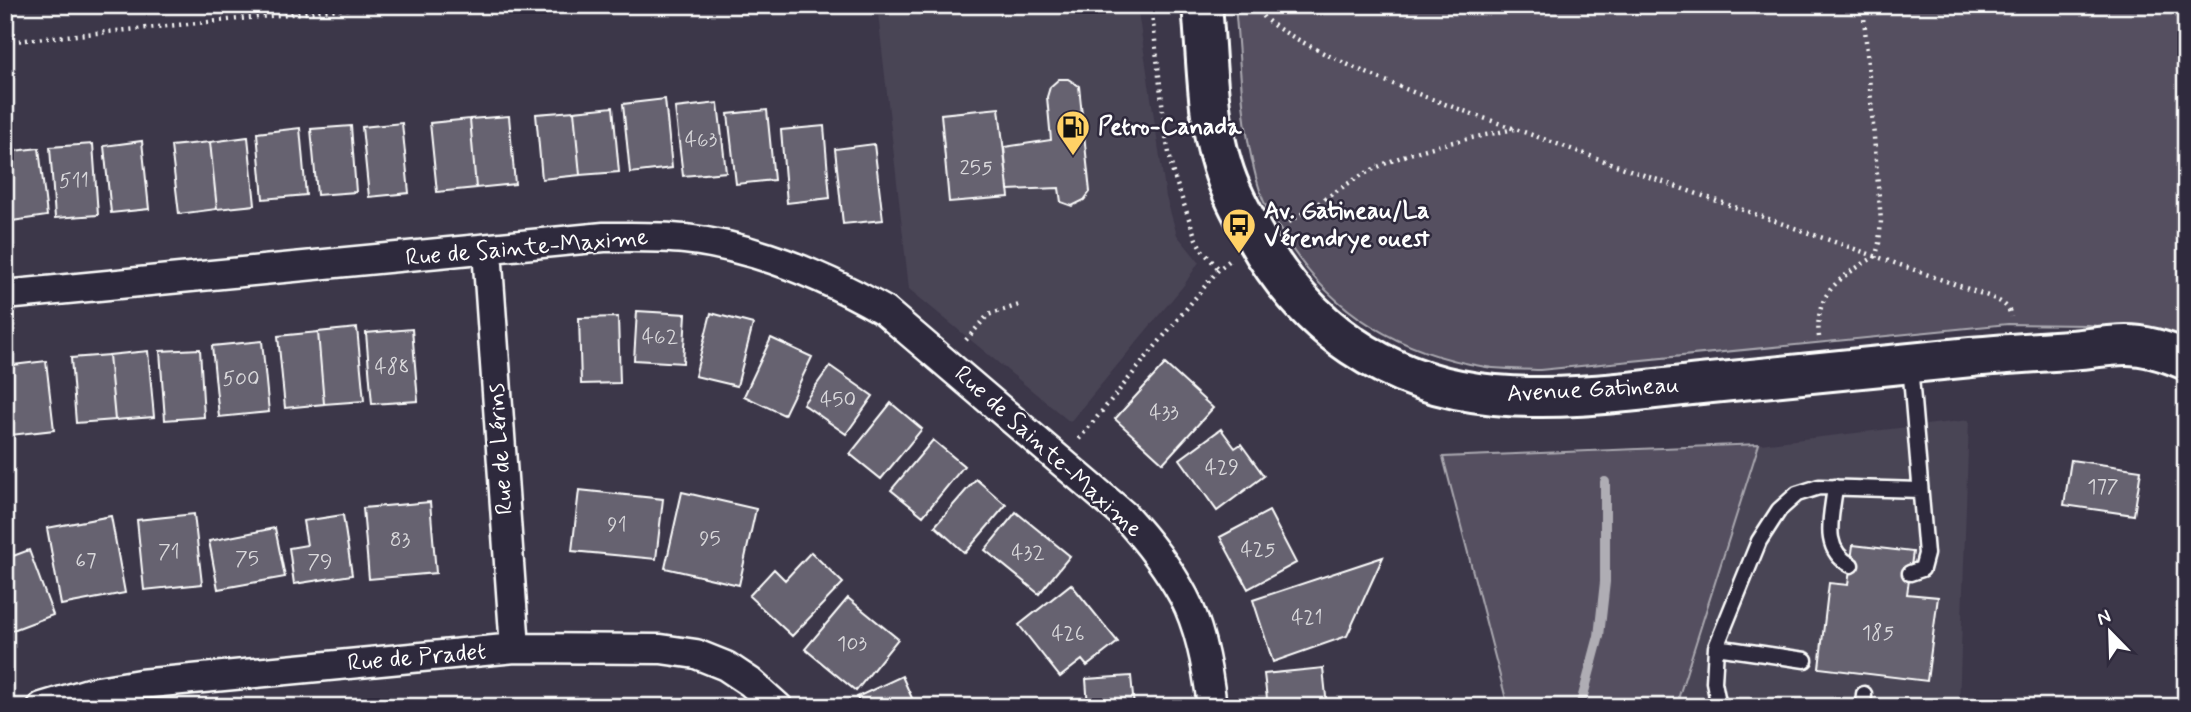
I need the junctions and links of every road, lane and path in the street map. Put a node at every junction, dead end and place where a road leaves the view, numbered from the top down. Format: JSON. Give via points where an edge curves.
{"nodes":[{"id":1,"x":381,"y":5,"type":"edge"},
{"id":2,"x":1151,"y":5,"type":"edge"},
{"id":3,"x":1202,"y":5,"type":"edge"},
{"id":4,"x":1254,"y":5,"type":"edge"},
{"id":5,"x":1863,"y":5,"type":"edge"},
{"id":6,"x":5,"y":42,"type":"edge"},
{"id":7,"x":1515,"y":129,"type":"junction"},
{"id":8,"x":1248,"y":248,"type":"junction"},
{"id":9,"x":487,"y":250,"type":"junction"},
{"id":10,"x":1876,"y":256,"type":"junction"},
{"id":11,"x":1219,"y":269,"type":"junction"},
{"id":12,"x":5,"y":296,"type":"edge"},
{"id":13,"x":1019,"y":305,"type":"dead end"},
{"id":14,"x":2011,"y":317,"type":"dead end"},
{"id":15,"x":969,"y":336,"type":"dead end"},
{"id":16,"x":1819,"y":346,"type":"dead end"},
{"id":17,"x":2186,"y":360,"type":"edge"},
{"id":18,"x":1910,"y":363,"type":"junction"},
{"id":19,"x":1073,"y":447,"type":"dead end"},
{"id":20,"x":1835,"y":487,"type":"junction"},
{"id":21,"x":1920,"y":490,"type":"junction"},
{"id":22,"x":1851,"y":565,"type":"dead end"},
{"id":23,"x":1910,"y":573,"type":"dead end"},
{"id":24,"x":1716,"y":647,"type":"junction"},
{"id":25,"x":515,"y":648,"type":"junction"},
{"id":26,"x":1805,"y":660,"type":"dead end"},
{"id":27,"x":42,"y":707,"type":"edge"},
{"id":28,"x":778,"y":707,"type":"edge"},
{"id":29,"x":1212,"y":707,"type":"edge"},
{"id":30,"x":1719,"y":707,"type":"edge"}],
"edges":[{"from":1,"to":6,"type":"path"},
{"from":2,"to":11,"type":"path","via":[[1173,173],[1196,239]]},
{"from":3,"to":8,"type":"street","name":"Avenue Gatineau","via":[[1218,151]]},
{"from":4,"to":7,"type":"path","via":[[1283,32],[1360,70]]},
{"from":5,"to":10,"type":"path","via":[[1881,221]]},
{"from":7,"to":8,"type":"path","via":[[1380,165]]},
{"from":7,"to":10,"type":"path"},
{"from":8,"to":11,"type":"path"},
{"from":8,"to":18,"type":"street","name":"Avenue Gatineau","via":[[1340,338],[1398,370],[1468,391],[1517,397],[1569,396]]},
{"from":9,"to":12,"type":"street","name":"Rue de Sainte-Maxime"},
{"from":9,"to":25,"type":"street","name":"Rue de Lérins"},
{"from":9,"to":29,"type":"street","name":"Rue de Sainte-Maxime","via":[[604,237],[687,239],[806,271],[885,312],[1124,515],[1147,541],[1185,599],[1198,634]]},
{"from":10,"to":14,"type":"path","via":[[1999,301]]},
{"from":10,"to":16,"type":"path","via":[[1829,290],[1820,309]]},
{"from":11,"to":19,"type":"path"},
{"from":13,"to":15,"type":"path","via":[[988,315]]},
{"from":17,"to":18,"type":"street","name":"Avenue Gatineau","via":[[2127,345]]},
{"from":18,"to":21,"type":"lane"},
{"from":20,"to":21,"type":"lane"},
{"from":20,"to":22,"type":"lane","via":[[1832,546],[1839,559]]},
{"from":20,"to":24,"type":"lane","via":[[1797,494],[1779,510],[1759,541]]},
{"from":21,"to":23,"type":"lane","via":[[1926,554],[1922,569]]},
{"from":24,"to":26,"type":"lane"},
{"from":24,"to":30,"type":"lane","via":[[1714,682]]},
{"from":25,"to":27,"type":"street","name":"Rue de Pradet","via":[[140,684]]},
{"from":25,"to":28,"type":"street","name":"Rue de Pradet","via":[[661,649],[696,654],[742,676]]}]}
